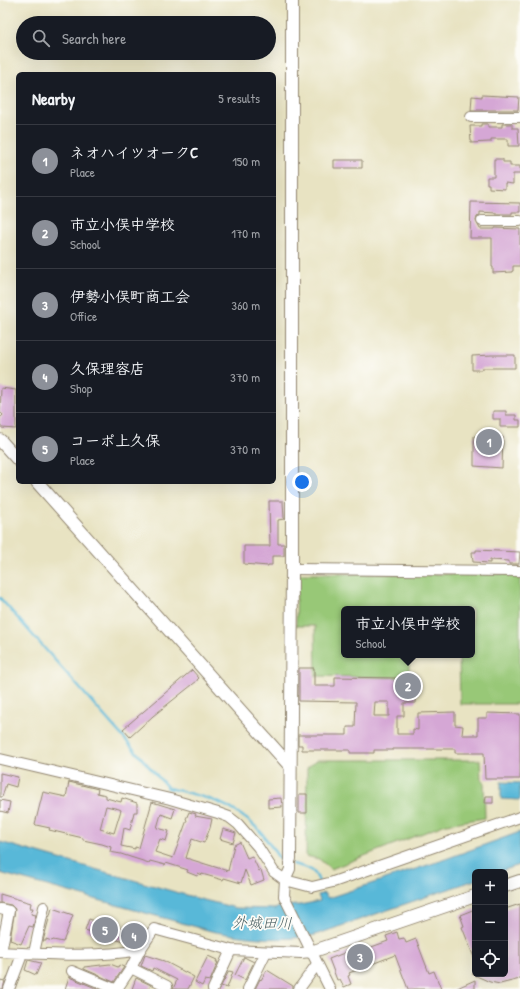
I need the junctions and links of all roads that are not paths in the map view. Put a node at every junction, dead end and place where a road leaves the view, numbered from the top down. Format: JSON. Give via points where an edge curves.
{"nodes":[{"id":1,"x":292,"y":0,"type":"edge"},
{"id":2,"x":471,"y":117,"type":"dead end"},
{"id":3,"x":520,"y":117,"type":"edge"},
{"id":4,"x":482,"y":220,"type":"dead end"},
{"id":5,"x":520,"y":221,"type":"edge"},
{"id":6,"x":0,"y":440,"type":"edge"},
{"id":7,"x":16,"y":458,"type":"edge"},
{"id":8,"x":39,"y":484,"type":"edge"},
{"id":9,"x":292,"y":569,"type":"junction"},
{"id":10,"x":520,"y":572,"type":"edge"},
{"id":11,"x":0,"y":759,"type":"edge"},
{"id":12,"x":290,"y":766,"type":"junction"},
{"id":13,"x":520,"y":817,"type":"edge"},
{"id":14,"x":290,"y":863,"type":"joint"},
{"id":15,"x":285,"y":880,"type":"junction"},
{"id":16,"x":520,"y":881,"type":"edge"},
{"id":17,"x":508,"y":885,"type":"edge"},
{"id":18,"x":472,"y":897,"type":"edge"},
{"id":19,"x":44,"y":907,"type":"dead end"},
{"id":20,"x":0,"y":909,"type":"edge"},
{"id":21,"x":310,"y":949,"type":"junction"},
{"id":22,"x":140,"y":950,"type":"junction"},
{"id":23,"x":231,"y":950,"type":"junction"},
{"id":24,"x":1,"y":952,"type":"edge"},
{"id":25,"x":266,"y":952,"type":"junction"},
{"id":26,"x":21,"y":953,"type":"junction"},
{"id":27,"x":34,"y":953,"type":"junction"},
{"id":28,"x":317,"y":964,"type":"junction"},
{"id":29,"x":131,"y":968,"type":"junction"},
{"id":30,"x":72,"y":971,"type":"dead end"},
{"id":31,"x":167,"y":986,"type":"dead end"},
{"id":32,"x":9,"y":989,"type":"edge"},
{"id":33,"x":116,"y":989,"type":"edge"},
{"id":34,"x":213,"y":989,"type":"edge"},
{"id":35,"x":248,"y":989,"type":"edge"},
{"id":36,"x":299,"y":989,"type":"edge"},
{"id":37,"x":330,"y":989,"type":"edge"}],
"edges":[{"from":1,"to":9,"type":"street"},
{"from":2,"to":3,"type":"street"},
{"from":4,"to":5,"type":"street"},
{"from":6,"to":7,"type":"street"},
{"from":8,"to":12,"type":"street"},
{"from":9,"to":10,"type":"street"},
{"from":9,"to":12,"type":"street"},
{"from":11,"to":15,"type":"street","via":[[170,799],[229,817],[258,846],[274,872]]},
{"from":12,"to":14,"type":"street"},
{"from":13,"to":15,"type":"street","via":[[320,885],[312,887]]},
{"from":14,"to":15,"type":"street"},
{"from":15,"to":21,"type":"street","via":[[284,896]]},
{"from":16,"to":17,"type":"street"},
{"from":18,"to":21,"type":"street"},
{"from":19,"to":27,"type":"street"},
{"from":20,"to":24,"type":"street","via":[[9,911]]},
{"from":21,"to":25,"type":"street"},
{"from":21,"to":28,"type":"street"},
{"from":22,"to":23,"type":"street","via":[[154,929]]},
{"from":22,"to":27,"type":"street","via":[[90,956]]},
{"from":22,"to":29,"type":"street"},
{"from":23,"to":25,"type":"street"},
{"from":23,"to":34,"type":"street"},
{"from":24,"to":26,"type":"street"},
{"from":25,"to":35,"type":"street"},
{"from":26,"to":27,"type":"street"},
{"from":26,"to":32,"type":"street"},
{"from":28,"to":36,"type":"street"},
{"from":28,"to":37,"type":"street"},
{"from":29,"to":31,"type":"street"},
{"from":29,"to":33,"type":"street"},
{"from":30,"to":33,"type":"street"}]}
